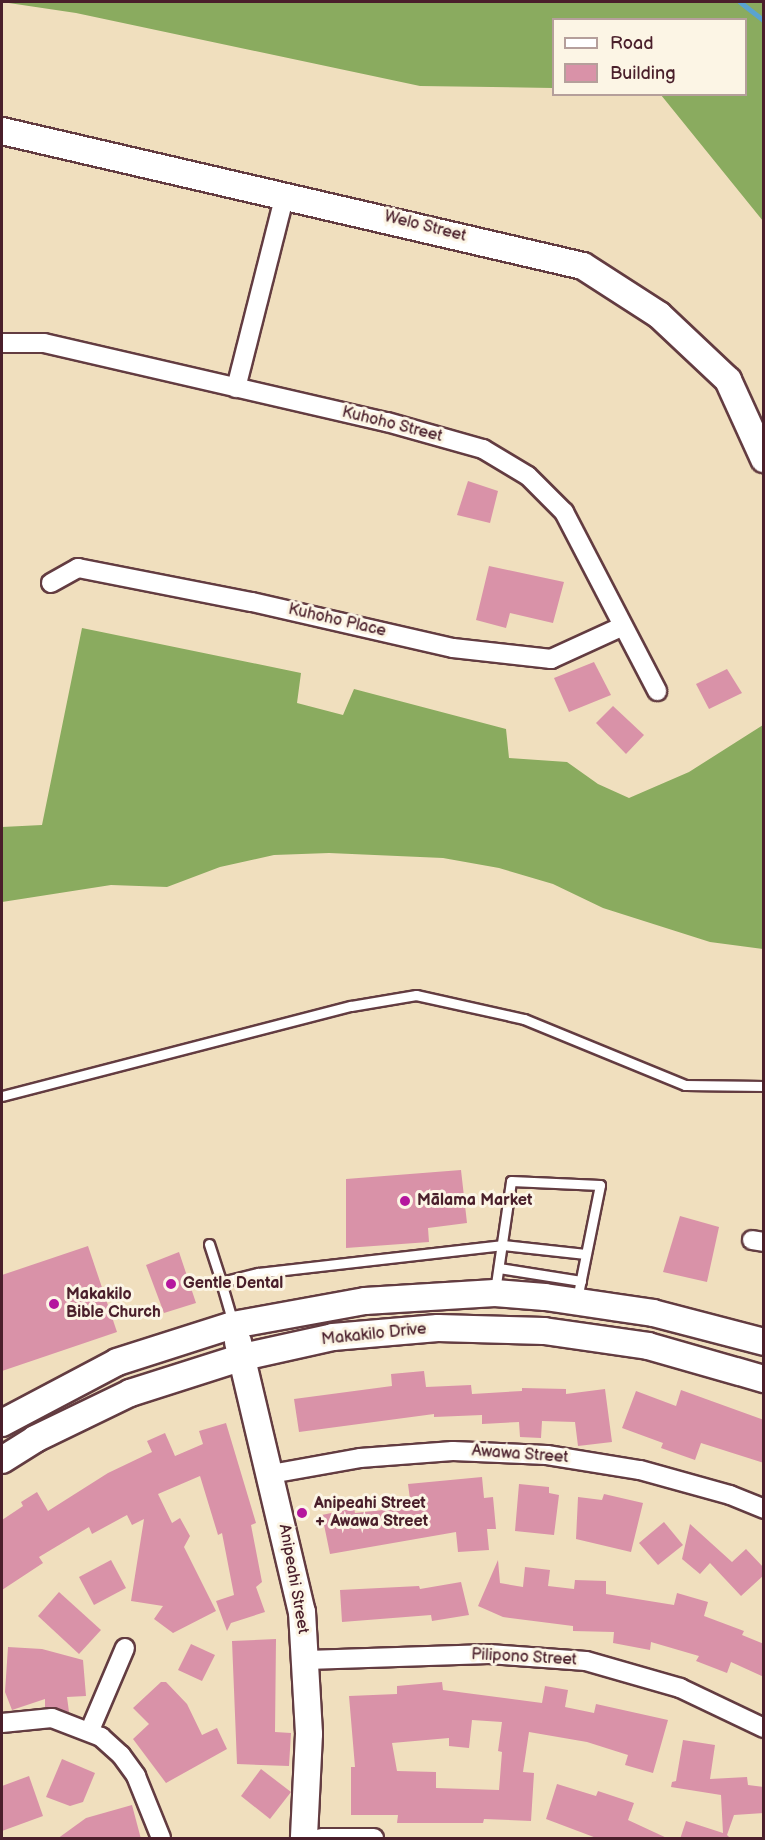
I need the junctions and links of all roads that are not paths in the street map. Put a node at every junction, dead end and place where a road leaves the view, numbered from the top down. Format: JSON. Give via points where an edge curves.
{"nodes":[{"id":1,"x":2,"y":131,"type":"edge"},
{"id":2,"x":285,"y":194,"type":"junction"},
{"id":3,"x":2,"y":343,"type":"edge"},
{"id":4,"x":236,"y":388,"type":"junction"},
{"id":5,"x":764,"y":459,"type":"edge"},
{"id":6,"x":51,"y":583,"type":"dead end"},
{"id":7,"x":621,"y":627,"type":"junction"},
{"id":8,"x":657,"y":692,"type":"dead end"},
{"id":9,"x":764,"y":1086,"type":"edge"},
{"id":10,"x":2,"y":1096,"type":"edge"},
{"id":11,"x":209,"y":1244,"type":"dead end"},
{"id":12,"x":503,"y":1245,"type":"junction"},
{"id":13,"x":586,"y":1254,"type":"junction"},
{"id":14,"x":499,"y":1268,"type":"junction"},
{"id":15,"x":220,"y":1282,"type":"junction"},
{"id":16,"x":578,"y":1291,"type":"junction"},
{"id":17,"x":495,"y":1293,"type":"junction"},
{"id":18,"x":233,"y":1325,"type":"junction"},
{"id":19,"x":764,"y":1342,"type":"edge"},
{"id":20,"x":243,"y":1357,"type":"junction"},
{"id":21,"x":764,"y":1379,"type":"edge"},
{"id":22,"x":2,"y":1423,"type":"edge"},
{"id":23,"x":2,"y":1460,"type":"edge"},
{"id":24,"x":271,"y":1474,"type":"junction"},
{"id":25,"x":764,"y":1509,"type":"edge"},
{"id":26,"x":125,"y":1648,"type":"dead end"},
{"id":27,"x":307,"y":1660,"type":"junction"},
{"id":28,"x":2,"y":1723,"type":"edge"},
{"id":29,"x":764,"y":1728,"type":"edge"},
{"id":30,"x":90,"y":1730,"type":"junction"},
{"id":31,"x":161,"y":1839,"type":"edge"},
{"id":32,"x":304,"y":1839,"type":"edge"},
{"id":33,"x":321,"y":1839,"type":"edge"},
{"id":34,"x":375,"y":1839,"type":"edge"}],
"edges":[{"from":1,"to":2,"type":"main road","name":"Welo Street"},
{"from":2,"to":4,"type":"street"},
{"from":2,"to":5,"type":"main road","name":"Welo Street","via":[[583,266],[659,315],[728,380]]},
{"from":3,"to":4,"type":"street","name":"Kuhoho Street","via":[[44,343]]},
{"from":4,"to":7,"type":"street","name":"Kuhoho Street","via":[[387,422],[483,449],[528,476],[564,512]]},
{"from":6,"to":7,"type":"street","name":"Kuhoho Place","via":[[78,568],[252,602],[453,648],[551,659]]},
{"from":7,"to":8,"type":"street","name":"Kuhoho Street"},
{"from":9,"to":10,"type":"lane","via":[[685,1085],[524,1019],[416,994],[351,1006]]},
{"from":11,"to":15,"type":"lane"},
{"from":12,"to":13,"type":"lane"},
{"from":12,"to":13,"type":"lane","via":[[511,1180],[600,1185]]},
{"from":12,"to":14,"type":"lane"},
{"from":12,"to":15,"type":"lane","via":[[258,1273]]},
{"from":13,"to":16,"type":"lane"},
{"from":14,"to":16,"type":"lane"},
{"from":14,"to":17,"type":"lane"},
{"from":15,"to":18,"type":"lane"},
{"from":16,"to":17,"type":"main road","name":"Makakilo Drive"},
{"from":16,"to":19,"type":"main road","name":"Makakilo Drive"},
{"from":17,"to":18,"type":"main road","name":"Makakilo Drive","via":[[327,1305]]},
{"from":18,"to":20,"type":"main road","name":"Anipeahi Street"},
{"from":18,"to":22,"type":"main road","name":"Makakilo Drive","via":[[117,1362]]},
{"from":20,"to":21,"type":"main road","name":"Makakilo Drive","via":[[333,1337],[438,1328],[543,1331],[648,1346]]},
{"from":20,"to":23,"type":"main road","name":"Makakilo Drive","via":[[130,1393],[35,1439]]},
{"from":20,"to":24,"type":"main road","name":"Anipeahi Street"},
{"from":24,"to":25,"type":"street","name":"Awawa Street","via":[[360,1458],[453,1451],[547,1455],[640,1470],[730,1495]]},
{"from":24,"to":27,"type":"main road","name":"Anipeahi Street","via":[[291,1551]]},
{"from":26,"to":30,"type":"street"},
{"from":27,"to":29,"type":"street","name":"Pilipono Street","via":[[489,1654],[586,1661],[680,1688]]},
{"from":27,"to":32,"type":"main road","name":"Anipeahi Street","via":[[309,1734]]},
{"from":28,"to":30,"type":"street","via":[[52,1718]]},
{"from":30,"to":31,"type":"street","via":[[129,1765]]},
{"from":33,"to":34,"type":"street"}]}
